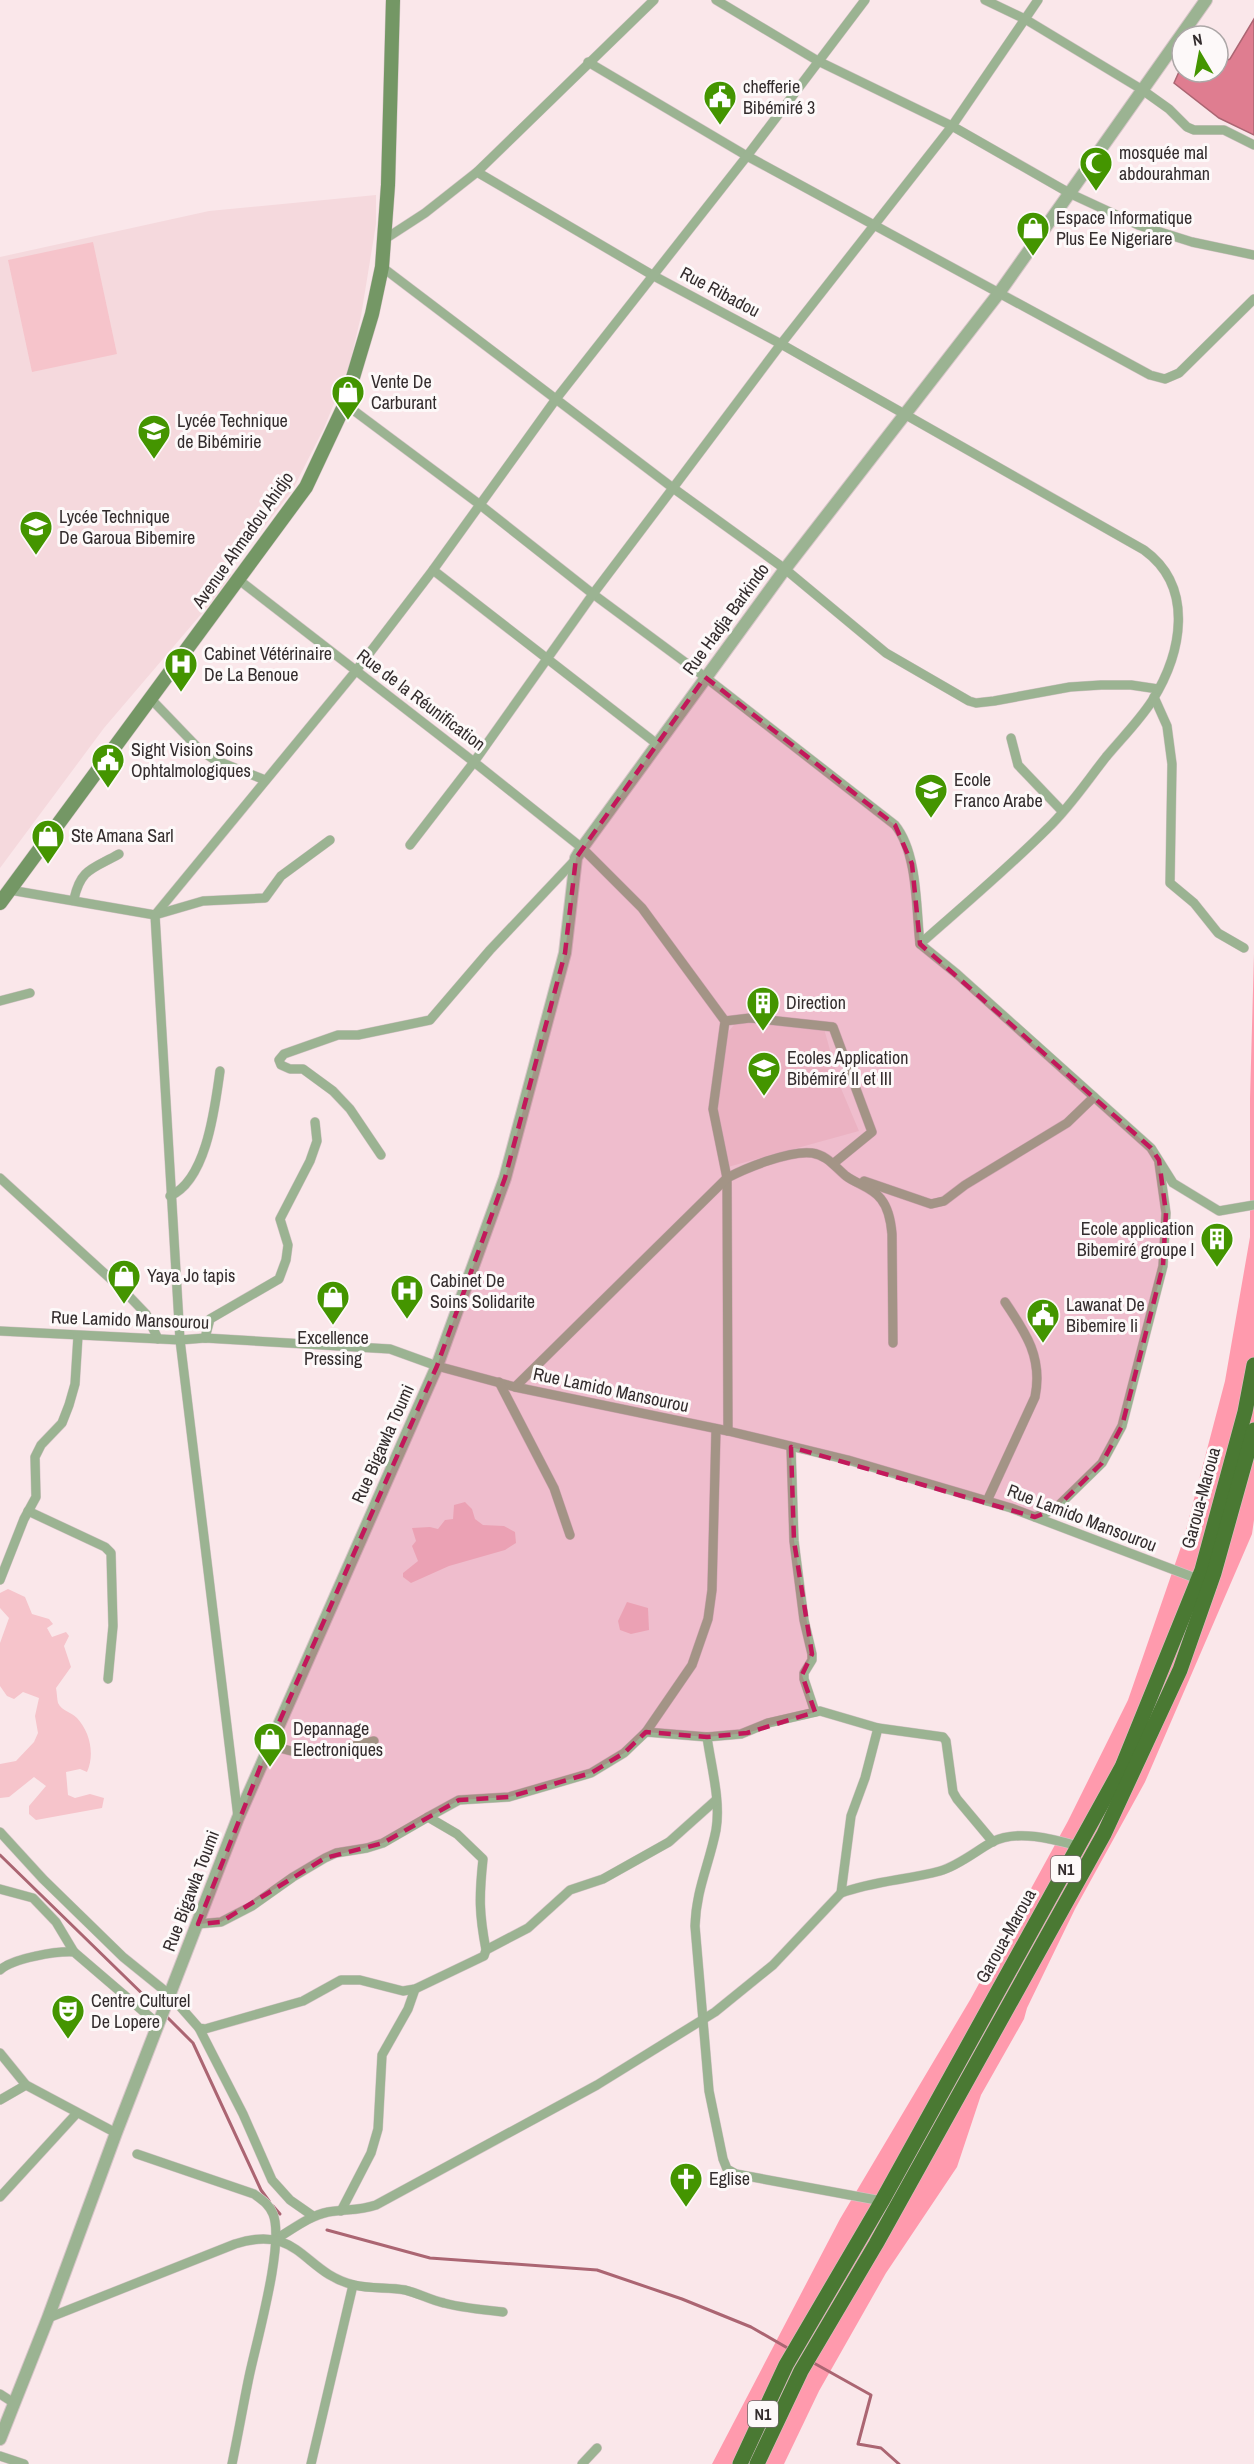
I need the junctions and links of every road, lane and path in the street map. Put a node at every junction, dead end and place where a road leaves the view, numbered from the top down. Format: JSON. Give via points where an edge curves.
{"nodes":[{"id":1,"x":393,"y":0,"type":"edge"},
{"id":2,"x":654,"y":0,"type":"edge"},
{"id":3,"x":716,"y":0,"type":"edge"},
{"id":4,"x":865,"y":0,"type":"edge"},
{"id":5,"x":985,"y":0,"type":"edge"},
{"id":6,"x":1038,"y":0,"type":"edge"},
{"id":7,"x":1206,"y":0,"type":"edge"},
{"id":8,"x":1024,"y":19,"type":"junction"},
{"id":9,"x":818,"y":61,"type":"junction"},
{"id":10,"x":588,"y":62,"type":"junction"},
{"id":11,"x":1141,"y":89,"type":"junction"},
{"id":12,"x":952,"y":126,"type":"junction"},
{"id":13,"x":1254,"y":145,"type":"edge"},
{"id":14,"x":747,"y":156,"type":"junction"},
{"id":15,"x":477,"y":171,"type":"junction"},
{"id":16,"x":1071,"y":194,"type":"junction"},
{"id":17,"x":874,"y":224,"type":"junction"},
{"id":18,"x":385,"y":239,"type":"junction"},
{"id":19,"x":1254,"y":255,"type":"edge"},
{"id":20,"x":382,"y":267,"type":"junction"},
{"id":21,"x":654,"y":276,"type":"junction"},
{"id":22,"x":999,"y":293,"type":"junction"},
{"id":23,"x":1254,"y":299,"type":"edge"},
{"id":24,"x":781,"y":344,"type":"junction"},
{"id":25,"x":556,"y":399,"type":"junction"},
{"id":26,"x":345,"y":404,"type":"junction"},
{"id":27,"x":905,"y":415,"type":"junction"},
{"id":28,"x":673,"y":488,"type":"junction"},
{"id":29,"x":479,"y":504,"type":"junction"},
{"id":30,"x":785,"y":569,"type":"junction"},
{"id":31,"x":433,"y":570,"type":"junction"},
{"id":32,"x":239,"y":580,"type":"junction"},
{"id":33,"x":592,"y":594,"type":"junction"},
{"id":34,"x":546,"y":660,"type":"junction"},
{"id":35,"x":355,"y":672,"type":"junction"},
{"id":36,"x":705,"y":677,"type":"junction"},
{"id":37,"x":1156,"y":693,"type":"junction"},
{"id":38,"x":150,"y":698,"type":"junction"},
{"id":39,"x":1011,"y":738,"type":"dead end"},
{"id":40,"x":657,"y":744,"type":"junction"},
{"id":41,"x":474,"y":762,"type":"junction"},
{"id":42,"x":265,"y":780,"type":"junction"},
{"id":43,"x":1062,"y":811,"type":"junction"},
{"id":44,"x":330,"y":840,"type":"dead end"},
{"id":45,"x":410,"y":845,"type":"dead end"},
{"id":46,"x":579,"y":853,"type":"junction"},
{"id":47,"x":119,"y":854,"type":"dead end"},
{"id":48,"x":10,"y":890,"type":"junction"},
{"id":49,"x":74,"y":899,"type":"junction"},
{"id":50,"x":0,"y":903,"type":"edge"},
{"id":51,"x":155,"y":915,"type":"junction"},
{"id":52,"x":920,"y":944,"type":"junction"},
{"id":53,"x":1244,"y":948,"type":"dead end"},
{"id":54,"x":30,"y":993,"type":"dead end"},
{"id":55,"x":0,"y":1000,"type":"edge"},
{"id":56,"x":725,"y":1021,"type":"junction"},
{"id":57,"x":220,"y":1071,"type":"dead end"},
{"id":58,"x":1094,"y":1097,"type":"junction"},
{"id":59,"x":315,"y":1122,"type":"dead end"},
{"id":60,"x":381,"y":1155,"type":"dead end"},
{"id":61,"x":1159,"y":1160,"type":"junction"},
{"id":62,"x":834,"y":1163,"type":"junction"},
{"id":63,"x":846,"y":1175,"type":"junction"},
{"id":64,"x":0,"y":1178,"type":"edge"},
{"id":65,"x":727,"y":1178,"type":"junction"},
{"id":66,"x":170,"y":1196,"type":"junction"},
{"id":67,"x":1254,"y":1205,"type":"edge"},
{"id":68,"x":1005,"y":1302,"type":"dead end"},
{"id":69,"x":0,"y":1331,"type":"edge"},
{"id":70,"x":78,"y":1336,"type":"junction"},
{"id":71,"x":204,"y":1338,"type":"junction"},
{"id":72,"x":158,"y":1339,"type":"junction"},
{"id":73,"x":180,"y":1340,"type":"junction"},
{"id":74,"x":893,"y":1342,"type":"dead end"},
{"id":75,"x":1254,"y":1365,"type":"edge"},
{"id":76,"x":437,"y":1366,"type":"junction"},
{"id":77,"x":499,"y":1382,"type":"junction"},
{"id":78,"x":515,"y":1387,"type":"junction"},
{"id":79,"x":716,"y":1429,"type":"junction"},
{"id":80,"x":1254,"y":1430,"type":"edge"},
{"id":81,"x":728,"y":1431,"type":"junction"},
{"id":82,"x":791,"y":1447,"type":"junction"},
{"id":83,"x":987,"y":1501,"type":"junction"},
{"id":84,"x":28,"y":1510,"type":"junction"},
{"id":85,"x":1035,"y":1517,"type":"junction"},
{"id":86,"x":570,"y":1535,"type":"dead end"},
{"id":87,"x":1198,"y":1579,"type":"junction"},
{"id":88,"x":0,"y":1585,"type":"edge"},
{"id":89,"x":108,"y":1679,"type":"dead end"},
{"id":90,"x":815,"y":1712,"type":"junction"},
{"id":91,"x":878,"y":1728,"type":"junction"},
{"id":92,"x":646,"y":1732,"type":"junction"},
{"id":93,"x":707,"y":1737,"type":"junction"},
{"id":94,"x":374,"y":1741,"type":"dead end"},
{"id":95,"x":269,"y":1745,"type":"junction"},
{"id":96,"x":716,"y":1800,"type":"junction"},
{"id":97,"x":428,"y":1817,"type":"junction"},
{"id":98,"x":238,"y":1818,"type":"junction"},
{"id":99,"x":0,"y":1832,"type":"edge"},
{"id":100,"x":993,"y":1842,"type":"junction"},
{"id":101,"x":1078,"y":1846,"type":"junction"},
{"id":102,"x":0,"y":1889,"type":"edge"},
{"id":103,"x":841,"y":1893,"type":"junction"},
{"id":104,"x":198,"y":1924,"type":"junction"},
{"id":105,"x":486,"y":1950,"type":"junction"},
{"id":106,"x":74,"y":1952,"type":"junction"},
{"id":107,"x":2,"y":1964,"type":"edge"},
{"id":108,"x":416,"y":1989,"type":"junction"},
{"id":109,"x":169,"y":1998,"type":"junction"},
{"id":110,"x":702,"y":2019,"type":"junction"},
{"id":111,"x":159,"y":2021,"type":"junction"},
{"id":112,"x":199,"y":2028,"type":"junction"},
{"id":113,"x":0,"y":2053,"type":"edge"},
{"id":114,"x":26,"y":2085,"type":"junction"},
{"id":115,"x":0,"y":2100,"type":"edge"},
{"id":116,"x":77,"y":2113,"type":"junction"},
{"id":117,"x":116,"y":2133,"type":"junction"},
{"id":118,"x":137,"y":2154,"type":"dead end"},
{"id":119,"x":0,"y":2197,"type":"edge"},
{"id":120,"x":882,"y":2201,"type":"junction"},
{"id":121,"x":341,"y":2211,"type":"junction"},
{"id":122,"x":313,"y":2217,"type":"junction"},
{"id":123,"x":276,"y":2239,"type":"junction"},
{"id":124,"x":353,"y":2285,"type":"junction"},
{"id":125,"x":503,"y":2313,"type":"dead end"},
{"id":126,"x":48,"y":2318,"type":"junction"},
{"id":127,"x":808,"y":2343,"type":"junction"},
{"id":128,"x":0,"y":2394,"type":"edge"},
{"id":129,"x":14,"y":2403,"type":"junction"},
{"id":130,"x":0,"y":2439,"type":"edge"},
{"id":131,"x":597,"y":2448,"type":"dead end"},
{"id":132,"x":0,"y":2456,"type":"edge"},
{"id":133,"x":24,"y":2464,"type":"edge"},
{"id":134,"x":232,"y":2464,"type":"edge"},
{"id":135,"x":311,"y":2464,"type":"edge"},
{"id":136,"x":582,"y":2464,"type":"edge"},
{"id":137,"x":740,"y":2464,"type":"edge"},
{"id":138,"x":757,"y":2464,"type":"edge"}],
"edges":[{"from":1,"to":18,"type":"main road","name":"Avenue Ahmadou Ahidjo"},
{"from":2,"to":10,"type":"street"},
{"from":3,"to":9,"type":"street"},
{"from":4,"to":9,"type":"street"},
{"from":5,"to":8,"type":"street"},
{"from":6,"to":8,"type":"street"},
{"from":7,"to":11,"type":"street","name":"Rue Hadja Barkindo"},
{"from":8,"to":11,"type":"street"},
{"from":8,"to":12,"type":"street"},
{"from":9,"to":12,"type":"street"},
{"from":9,"to":14,"type":"street"},
{"from":10,"to":14,"type":"street"},
{"from":10,"to":15,"type":"street"},
{"from":11,"to":13,"type":"street","via":[[1187,127],[1224,130]]},
{"from":11,"to":16,"type":"street","name":"Rue Hadja Barkindo"},
{"from":12,"to":16,"type":"street"},
{"from":12,"to":17,"type":"street"},
{"from":14,"to":17,"type":"street"},
{"from":14,"to":21,"type":"street"},
{"from":15,"to":18,"type":"street"},
{"from":15,"to":21,"type":"street","name":"Rue Ribadou"},
{"from":16,"to":19,"type":"street","via":[[1138,225]]},
{"from":16,"to":22,"type":"street","name":"Rue Hadja Barkindo"},
{"from":17,"to":22,"type":"street"},
{"from":17,"to":24,"type":"street"},
{"from":18,"to":20,"type":"main road","name":"Avenue Ahmadou Ahidjo"},
{"from":20,"to":25,"type":"street"},
{"from":20,"to":26,"type":"main road","name":"Avenue Ahmadou Ahidjo"},
{"from":21,"to":24,"type":"street","name":"Rue Ribadou"},
{"from":21,"to":25,"type":"street"},
{"from":22,"to":23,"type":"street","via":[[1115,357],[1165,379],[1179,373]]},
{"from":22,"to":27,"type":"street","name":"Rue Hadja Barkindo"},
{"from":24,"to":27,"type":"street","name":"Rue Ribadou"},
{"from":24,"to":28,"type":"street"},
{"from":25,"to":28,"type":"street"},
{"from":25,"to":29,"type":"street"},
{"from":26,"to":29,"type":"street"},
{"from":26,"to":32,"type":"main road","name":"Avenue Ahmadou Ahidjo","via":[[306,487]]},
{"from":27,"to":30,"type":"street","name":"Rue Hadja Barkindo"},
{"from":27,"to":37,"type":"street","name":"Rue Ribadou","via":[[1158,560],[1176,592],[1179,615],[1177,644]]},
{"from":28,"to":30,"type":"street"},
{"from":28,"to":33,"type":"street"},
{"from":29,"to":31,"type":"street"},
{"from":29,"to":33,"type":"street"},
{"from":30,"to":36,"type":"street","name":"Rue Hadja Barkindo"},
{"from":30,"to":37,"type":"street","via":[[886,652],[969,701],[994,701],[1081,686],[1131,685]]},
{"from":31,"to":34,"type":"street"},
{"from":31,"to":35,"type":"street"},
{"from":32,"to":35,"type":"street","name":"Rue de la Réunification"},
{"from":32,"to":38,"type":"main road","name":"Avenue Ahmadou Ahidjo"},
{"from":33,"to":34,"type":"street"},
{"from":33,"to":36,"type":"street"},
{"from":34,"to":40,"type":"street"},
{"from":34,"to":41,"type":"street"},
{"from":35,"to":41,"type":"street","name":"Rue de la Réunification"},
{"from":35,"to":42,"type":"street"},
{"from":36,"to":40,"type":"street","name":"Rue Hadja Barkindo"},
{"from":36,"to":52,"type":"street","via":[[900,831],[912,864]]},
{"from":37,"to":43,"type":"street","name":"Rue Ribadou"},
{"from":37,"to":53,"type":"street","via":[[1167,726],[1172,764],[1170,883],[1194,903],[1218,933]]},
{"from":38,"to":42,"type":"street","via":[[200,750]]},
{"from":38,"to":48,"type":"main road","name":"Avenue Ahmadou Ahidjo"},
{"from":39,"to":43,"type":"street","via":[[1018,765]]},
{"from":40,"to":46,"type":"street","name":"Rue Hadja Barkindo"},
{"from":41,"to":45,"type":"street"},
{"from":41,"to":46,"type":"street","name":"Rue de la Réunification"},
{"from":42,"to":51,"type":"street"},
{"from":43,"to":52,"type":"street","name":"Rue Ribadou","via":[[1050,827]]},
{"from":44,"to":51,"type":"street","via":[[281,876],[265,898],[203,901]]},
{"from":46,"to":56,"type":"street","name":"Rue de la Réunification","via":[[642,908]]},
{"from":46,"to":60,"type":"street","via":[[430,1020],[358,1035],[338,1035],[284,1054],[279,1060],[290,1069],[303,1069],[333,1090],[356,1116]]},
{"from":46,"to":76,"type":"street","name":"Rue Bigawla Toumi","via":[[565,953],[505,1178]]},
{"from":47,"to":49,"type":"street","via":[[82,876]]},
{"from":48,"to":49,"type":"street"},
{"from":48,"to":50,"type":"main road","name":"Avenue Ahmadou Ahidjo"},
{"from":49,"to":51,"type":"street"},
{"from":51,"to":66,"type":"street"},
{"from":52,"to":58,"type":"street"},
{"from":54,"to":55,"type":"street"},
{"from":56,"to":62,"type":"street","via":[[750,1018],[833,1027],[872,1132]]},
{"from":56,"to":65,"type":"street","via":[[713,1109]]},
{"from":57,"to":66,"type":"street","via":[[204,1154],[177,1193]]},
{"from":58,"to":61,"type":"street","via":[[1151,1148]]},
{"from":58,"to":63,"type":"street","via":[[1067,1124],[944,1201],[931,1204]]},
{"from":59,"to":71,"type":"street","via":[[317,1141],[310,1161],[280,1219],[288,1245],[279,1279],[210,1319]]},
{"from":61,"to":67,"type":"street","via":[[1173,1183],[1219,1211]]},
{"from":61,"to":85,"type":"street","via":[[1166,1213],[1163,1266],[1122,1426],[1102,1462],[1055,1509]]},
{"from":62,"to":63,"type":"street"},
{"from":62,"to":65,"type":"street","via":[[812,1153],[796,1155],[750,1166]]},
{"from":63,"to":74,"type":"street","via":[[882,1199],[890,1216]]},
{"from":64,"to":72,"type":"street","via":[[126,1293],[146,1314]]},
{"from":65,"to":78,"type":"street"},
{"from":65,"to":81,"type":"street"},
{"from":66,"to":73,"type":"street"},
{"from":68,"to":83,"type":"street","via":[[1024,1330],[1035,1356],[1038,1378],[1035,1397]]},
{"from":69,"to":70,"type":"street","name":"Rue Lamido Mansourou"},
{"from":70,"to":72,"type":"street","name":"Rue Lamido Mansourou"},
{"from":70,"to":84,"type":"street","via":[[75,1384],[62,1423],[41,1445],[35,1458],[36,1497]]},
{"from":71,"to":73,"type":"street","name":"Rue Lamido Mansourou"},
{"from":71,"to":76,"type":"street","name":"Rue Lamido Mansourou","via":[[390,1349]]},
{"from":72,"to":73,"type":"street","name":"Rue Lamido Mansourou"},
{"from":73,"to":98,"type":"street"},
{"from":75,"to":87,"type":"highway","name":"Garoua-Maroua","number":"N1","via":[[1245,1412]]},
{"from":76,"to":77,"type":"street","name":"Rue Lamido Mansourou"},
{"from":76,"to":95,"type":"street","name":"Rue Bigawla Toumi"},
{"from":77,"to":78,"type":"street","name":"Rue Lamido Mansourou"},
{"from":77,"to":86,"type":"street","via":[[559,1498]]},
{"from":78,"to":79,"type":"street","name":"Rue Lamido Mansourou"},
{"from":79,"to":81,"type":"street","name":"Rue Lamido Mansourou"},
{"from":79,"to":92,"type":"street","via":[[708,1619],[692,1665]]},
{"from":80,"to":127,"type":"highway","name":"Garoua-Maroua","number":"N1","via":[[1214,1573],[1180,1670],[1104,1834],[882,2234]]},
{"from":81,"to":82,"type":"street","name":"Rue Lamido Mansourou"},
{"from":82,"to":83,"type":"street","name":"Rue Lamido Mansourou"},
{"from":82,"to":90,"type":"street","via":[[794,1541],[812,1654],[804,1679]]},
{"from":83,"to":85,"type":"street","name":"Rue Lamido Mansourou"},
{"from":84,"to":88,"type":"street"},
{"from":84,"to":89,"type":"street","via":[[111,1553],[113,1626]]},
{"from":85,"to":87,"type":"street","name":"Rue Lamido Mansourou"},
{"from":87,"to":101,"type":"highway","name":"Garoua-Maroua","number":"N1","via":[[1122,1767]]},
{"from":90,"to":91,"type":"street"},
{"from":90,"to":93,"type":"street","via":[[768,1723],[747,1733]]},
{"from":91,"to":100,"type":"street","via":[[945,1738],[953,1792]]},
{"from":91,"to":103,"type":"street","via":[[851,1816]]},
{"from":92,"to":93,"type":"street"},
{"from":92,"to":97,"type":"street","via":[[624,1753],[591,1773],[509,1797],[459,1800]]},
{"from":93,"to":96,"type":"street"},
{"from":94,"to":95,"type":"street","via":[[308,1753]]},
{"from":95,"to":98,"type":"street","name":"Rue Bigawla Toumi"},
{"from":96,"to":105,"type":"street","via":[[669,1842],[603,1879],[570,1890],[528,1928]]},
{"from":96,"to":110,"type":"street","via":[[716,1829],[696,1901]]},
{"from":97,"to":104,"type":"street","via":[[383,1843],[324,1858],[221,1922]]},
{"from":97,"to":105,"type":"street","via":[[457,1834],[483,1859],[478,1892]]},
{"from":98,"to":104,"type":"street","name":"Rue Bigawla Toumi"},
{"from":99,"to":109,"type":"street","via":[[43,1879]]},
{"from":100,"to":101,"type":"street","via":[[1007,1836],[1052,1839]]},
{"from":100,"to":103,"type":"street","via":[[942,1870]]},
{"from":101,"to":120,"type":"highway","name":"Garoua-Maroua","number":"N1"},
{"from":102,"to":106,"type":"street","via":[[33,1898],[56,1922]]},
{"from":103,"to":110,"type":"street","via":[[773,1965]]},
{"from":104,"to":109,"type":"street","name":"Rue Bigawla Toumi"},
{"from":105,"to":108,"type":"street","via":[[484,1956]]},
{"from":106,"to":107,"type":"street"},
{"from":106,"to":111,"type":"street"},
{"from":108,"to":112,"type":"street","via":[[403,1991],[360,1980],[341,1980],[303,2001]]},
{"from":108,"to":121,"type":"street","via":[[382,2055],[378,2129],[367,2161]]},
{"from":109,"to":111,"type":"street","name":"Rue Bigawla Toumi"},
{"from":109,"to":112,"type":"street"},
{"from":110,"to":120,"type":"street","via":[[709,2091],[727,2169],[736,2174]]},
{"from":110,"to":121,"type":"street","via":[[597,2085],[376,2205]]},
{"from":111,"to":117,"type":"street","name":"Rue Bigawla Toumi"},
{"from":112,"to":122,"type":"street","via":[[272,2180]]},
{"from":113,"to":114,"type":"street"},
{"from":114,"to":115,"type":"street"},
{"from":114,"to":116,"type":"street"},
{"from":116,"to":117,"type":"street"},
{"from":116,"to":119,"type":"street"},
{"from":117,"to":126,"type":"street","name":"Rue Bigawla Toumi"},
{"from":118,"to":123,"type":"street","via":[[254,2194],[267,2203],[274,2215]]},
{"from":120,"to":127,"type":"highway","name":"Garoua-Maroua","number":"N1"},
{"from":121,"to":122,"type":"street"},
{"from":122,"to":123,"type":"street"},
{"from":123,"to":124,"type":"street"},
{"from":123,"to":126,"type":"street","via":[[250,2239],[235,2244]]},
{"from":123,"to":134,"type":"street"},
{"from":124,"to":125,"type":"street","via":[[402,2290],[444,2304]]},
{"from":124,"to":135,"type":"street"},
{"from":126,"to":129,"type":"street","name":"Rue Bigawla Toumi"},
{"from":127,"to":137,"type":"highway","name":"Garoua-Maroua","number":"N1","via":[[786,2365]]},
{"from":127,"to":138,"type":"highway","name":"Garoua-Maroua","number":"N1","via":[[801,2372]]},
{"from":128,"to":129,"type":"street"},
{"from":129,"to":130,"type":"street","name":"Rue Bigawla Toumi"},
{"from":131,"to":136,"type":"street"},
{"from":132,"to":133,"type":"street"}]}
